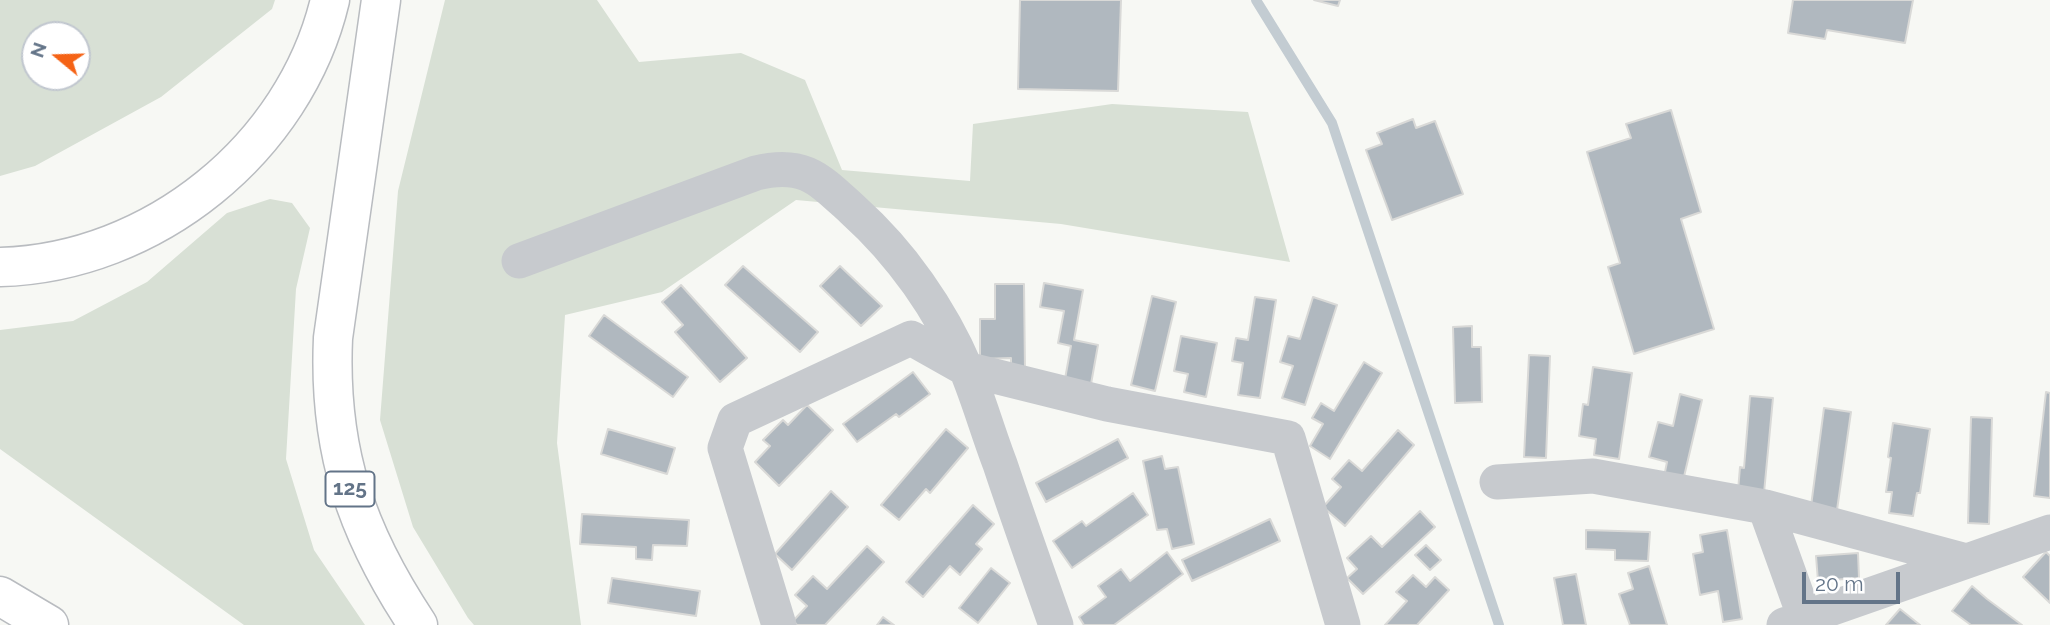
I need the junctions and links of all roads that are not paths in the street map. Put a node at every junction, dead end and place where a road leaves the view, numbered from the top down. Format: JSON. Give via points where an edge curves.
{"nodes":[{"id":1,"x":330,"y":0,"type":"edge"},
{"id":2,"x":381,"y":0,"type":"edge"},
{"id":3,"x":519,"y":261,"type":"dead end"},
{"id":4,"x":0,"y":267,"type":"edge"},
{"id":5,"x":966,"y":369,"type":"junction"},
{"id":6,"x":1497,"y":482,"type":"dead end"},
{"id":7,"x":1765,"y":507,"type":"junction"},
{"id":8,"x":2050,"y":532,"type":"edge"},
{"id":9,"x":1966,"y":561,"type":"junction"},
{"id":10,"x":0,"y":596,"type":"edge"},
{"id":11,"x":1795,"y":621,"type":"edge"},
{"id":12,"x":48,"y":625,"type":"edge"},
{"id":13,"x":418,"y":625,"type":"edge"},
{"id":14,"x":779,"y":625,"type":"edge"},
{"id":15,"x":1056,"y":625,"type":"edge"},
{"id":16,"x":1343,"y":625,"type":"edge"}],
"edges":[{"from":1,"to":4,"type":"highway","via":[[309,61],[287,102],[246,155],[210,188],[170,216],[105,246],[58,260]]},
{"from":2,"to":13,"type":"highway","number":"125","via":[[333,338],[331,392],[339,448],[365,531]]},
{"from":3,"to":5,"type":"street","via":[[756,173],[791,168],[833,191],[885,243],[926,293]]},
{"from":5,"to":14,"type":"street","via":[[911,338],[735,420],[725,448]]},
{"from":5,"to":15,"type":"street"},
{"from":5,"to":16,"type":"street","via":[[1107,404],[1288,438]]},
{"from":6,"to":7,"type":"street","via":[[1593,476]]},
{"from":7,"to":9,"type":"street"},
{"from":7,"to":11,"type":"street"},
{"from":8,"to":9,"type":"street"},
{"from":9,"to":11,"type":"street"},
{"from":10,"to":12,"type":"highway"}]}
